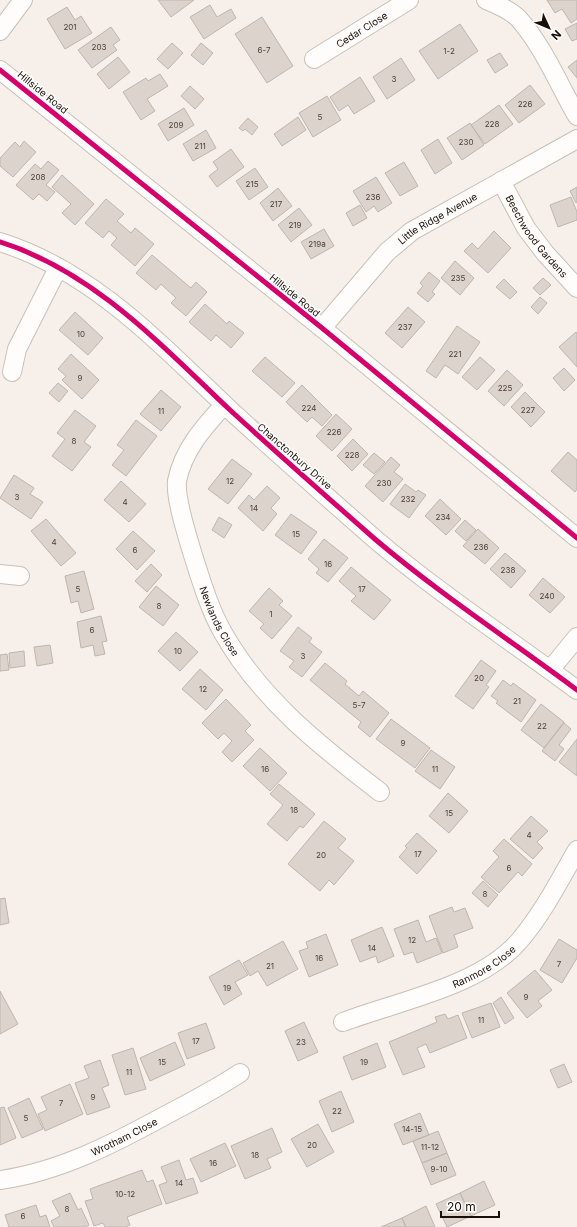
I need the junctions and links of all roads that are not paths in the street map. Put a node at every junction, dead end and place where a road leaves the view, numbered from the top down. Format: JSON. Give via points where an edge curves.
{"nodes":[{"id":1,"x":23,"y":0,"type":"edge"},
{"id":2,"x":408,"y":0,"type":"edge"},
{"id":3,"x":486,"y":0,"type":"edge"},
{"id":4,"x":0,"y":31,"type":"edge"},
{"id":5,"x":314,"y":59,"type":"dead end"},
{"id":6,"x":0,"y":70,"type":"edge"},
{"id":7,"x":577,"y":116,"type":"edge"},
{"id":8,"x":577,"y":139,"type":"edge"},
{"id":9,"x":501,"y":180,"type":"junction"},
{"id":10,"x":0,"y":242,"type":"edge"},
{"id":11,"x":58,"y":268,"type":"junction"},
{"id":12,"x":577,"y":288,"type":"edge"},
{"id":13,"x":322,"y":328,"type":"junction"},
{"id":14,"x":12,"y":372,"type":"dead end"},
{"id":15,"x":224,"y":404,"type":"junction"},
{"id":16,"x":577,"y":538,"type":"edge"},
{"id":17,"x":0,"y":574,"type":"edge"},
{"id":18,"x":20,"y":576,"type":"dead end"},
{"id":19,"x":577,"y":637,"type":"edge"},
{"id":20,"x":550,"y":670,"type":"junction"},
{"id":21,"x":577,"y":690,"type":"edge"},
{"id":22,"x":380,"y":792,"type":"dead end"},
{"id":23,"x":577,"y":850,"type":"edge"},
{"id":24,"x":343,"y":1022,"type":"dead end"},
{"id":25,"x":240,"y":1073,"type":"dead end"},
{"id":26,"x":0,"y":1180,"type":"edge"}],
"edges":[{"from":1,"to":4,"type":"street"},
{"from":2,"to":5,"type":"street","name":"Cedar Close"},
{"from":3,"to":7,"type":"street","via":[[517,18],[535,41]]},
{"from":6,"to":13,"type":"street","name":"Hillside Road"},
{"from":8,"to":9,"type":"street","name":"Little Ridge Avenue"},
{"from":9,"to":12,"type":"street","name":"Beechwood Gardens","via":[[526,228]]},
{"from":9,"to":13,"type":"street","name":"Little Ridge Avenue","via":[[412,231],[387,252]]},
{"from":10,"to":11,"type":"street","name":"Chanctonbury Drive","via":[[20,248]]},
{"from":11,"to":14,"type":"street","via":[[17,349]]},
{"from":11,"to":15,"type":"street","name":"Chanctonbury Drive","via":[[81,279],[110,300]]},
{"from":13,"to":16,"type":"street","name":"Hillside Road"},
{"from":15,"to":20,"type":"street","name":"Chanctonbury Drive","via":[[378,541]]},
{"from":15,"to":22,"type":"street","name":"Newlands Close","via":[[204,426],[186,452],[177,482],[182,520],[222,631],[277,706],[310,737]]},
{"from":17,"to":18,"type":"street"},
{"from":19,"to":20,"type":"street"},
{"from":20,"to":21,"type":"street","name":"Chanctonbury Drive"},
{"from":23,"to":24,"type":"street","name":"Ranmore Close","via":[[541,912],[520,941],[495,964],[467,979]]},
{"from":25,"to":26,"type":"street","name":"Wrotham Close","via":[[212,1092],[94,1151],[47,1169]]}]}
